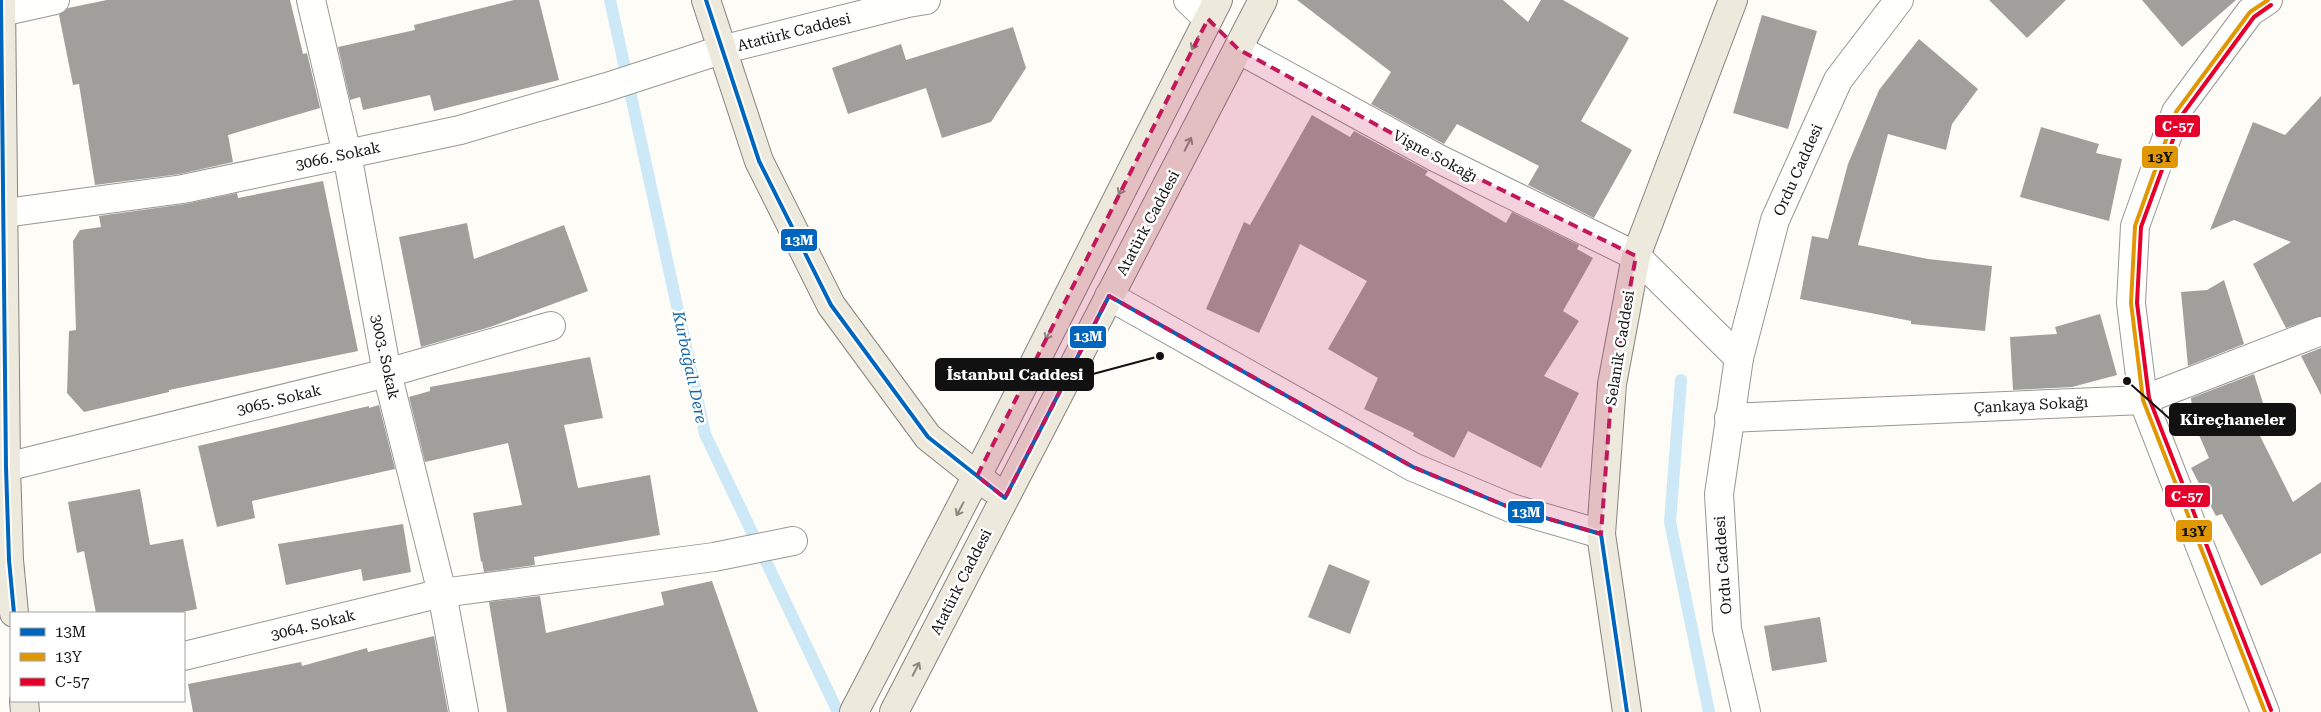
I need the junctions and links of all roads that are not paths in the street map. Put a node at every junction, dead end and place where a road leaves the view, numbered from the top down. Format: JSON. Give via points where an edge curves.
{"nodes":[{"id":1,"x":55,"y":0,"type":"edge"},
{"id":2,"x":311,"y":0,"type":"edge"},
{"id":3,"x":706,"y":0,"type":"edge"},
{"id":4,"x":926,"y":0,"type":"edge"},
{"id":5,"x":1188,"y":0,"type":"edge"},
{"id":6,"x":1263,"y":0,"type":"edge"},
{"id":7,"x":1733,"y":0,"type":"edge"},
{"id":8,"x":1899,"y":0,"type":"edge"},
{"id":9,"x":2268,"y":0,"type":"edge"},
{"id":10,"x":1,"y":6,"type":"edge"},
{"id":11,"x":1213,"y":9,"type":"edge"},
{"id":12,"x":1238,"y":49,"type":"junction"},
{"id":13,"x":721,"y":50,"type":"junction"},
{"id":14,"x":664,"y":68,"type":"joint"},
{"id":15,"x":2,"y":128,"type":"edge"},
{"id":16,"x":347,"y":154,"type":"junction"},
{"id":17,"x":5,"y":213,"type":"junction"},
{"id":18,"x":1636,"y":256,"type":"junction"},
{"id":19,"x":1109,"y":296,"type":"junction"},
{"id":20,"x":551,"y":326,"type":"dead end"},
{"id":21,"x":2321,"y":331,"type":"edge"},
{"id":22,"x":2,"y":340,"type":"edge"},
{"id":23,"x":1739,"y":358,"type":"junction"},
{"id":24,"x":387,"y":373,"type":"junction"},
{"id":25,"x":2,"y":380,"type":"edge"},
{"id":26,"x":2143,"y":400,"type":"junction"},
{"id":27,"x":1729,"y":418,"type":"junction"},
{"id":28,"x":6,"y":467,"type":"junction"},
{"id":29,"x":977,"y":476,"type":"junction"},
{"id":30,"x":1005,"y":498,"type":"junction"},
{"id":31,"x":1601,"y":534,"type":"junction"},
{"id":32,"x":794,"y":541,"type":"dead end"},
{"id":33,"x":4,"y":560,"type":"edge"},
{"id":34,"x":442,"y":593,"type":"junction"},
{"id":35,"x":14,"y":612,"type":"edge"},
{"id":36,"x":185,"y":656,"type":"edge"},
{"id":37,"x":857,"y":706,"type":"edge"},
{"id":38,"x":464,"y":712,"type":"edge"},
{"id":39,"x":894,"y":712,"type":"edge"},
{"id":40,"x":1627,"y":712,"type":"edge"},
{"id":41,"x":1746,"y":712,"type":"edge"},
{"id":42,"x":2265,"y":712,"type":"edge"}],
"edges":[{"from":1,"to":10,"type":"street"},
{"from":2,"to":16,"type":"street","name":"3003. Sokak"},
{"from":3,"to":13,"type":"main road"},
{"from":4,"to":13,"type":"street","name":"Atatürk Caddesi"},
{"from":5,"to":11,"type":"street"},
{"from":6,"to":12,"type":"main road","name":"Atatürk Caddesi"},
{"from":7,"to":18,"type":"main road","name":"Selanik Caddesi"},
{"from":8,"to":23,"type":"street","name":"Ordu Caddesi","via":[[1838,80],[1775,220]]},
{"from":9,"to":26,"type":"street","via":[[2250,12],[2176,112],[2135,226],[2131,303]]},
{"from":10,"to":15,"type":"main road"},
{"from":11,"to":12,"type":"main road"},
{"from":11,"to":29,"type":"main road","one_way":true},
{"from":12,"to":18,"type":"street","name":"Vişne Sokağı","via":[[1437,158]]},
{"from":19,"to":12,"type":"main road","name":"Atatürk Caddesi","one_way":true},
{"from":13,"to":14,"type":"street","name":"Atatürk Caddesi"},
{"from":13,"to":29,"type":"main road","via":[[758,161],[831,305],[928,437]]},
{"from":14,"to":16,"type":"street","name":"3066. Sokak","via":[[460,130]]},
{"from":15,"to":17,"type":"main road"},
{"from":16,"to":17,"type":"street","name":"3066. Sokak","via":[[183,189]]},
{"from":16,"to":24,"type":"street","name":"3003. Sokak"},
{"from":17,"to":22,"type":"main road"},
{"from":18,"to":23,"type":"street"},
{"from":18,"to":31,"type":"main road","name":"Selanik Caddesi","via":[[1612,384]]},
{"from":19,"to":30,"type":"main road","name":"Atatürk Caddesi"},
{"from":19,"to":31,"type":"street","via":[[1412,467],[1510,508]]},
{"from":20,"to":24,"type":"street","name":"3065. Sokak"},
{"from":21,"to":26,"type":"street","name":"Çankaya Sokağı"},
{"from":22,"to":25,"type":"main road"},
{"from":23,"to":27,"type":"street","name":"Ordu Caddesi"},
{"from":24,"to":28,"type":"street","name":"3065. Sokak"},
{"from":24,"to":34,"type":"street","name":"3003. Sokak"},
{"from":25,"to":28,"type":"main road"},
{"from":26,"to":27,"type":"street","name":"Çankaya Sokağı"},
{"from":26,"to":42,"type":"street"},
{"from":27,"to":41,"type":"street","name":"Ordu Caddesi","via":[[1719,494],[1727,629]]},
{"from":28,"to":33,"type":"main road"},
{"from":29,"to":30,"type":"main road"},
{"from":29,"to":37,"type":"main road","one_way":true},
{"from":39,"to":30,"type":"main road","name":"Atatürk Caddesi","one_way":true},
{"from":31,"to":40,"type":"main road","name":"Selanik Caddesi"},
{"from":32,"to":34,"type":"street","name":"3064. Sokak","via":[[714,557]]},
{"from":33,"to":35,"type":"main road"},
{"from":34,"to":36,"type":"street","name":"3064. Sokak"},
{"from":34,"to":38,"type":"street","name":"3003. Sokak"}]}
